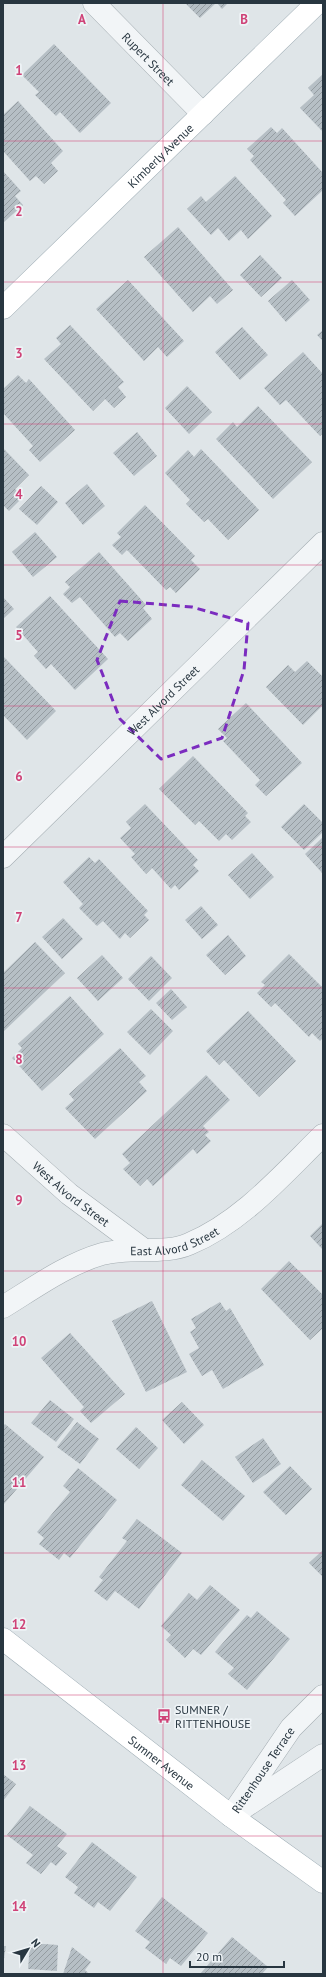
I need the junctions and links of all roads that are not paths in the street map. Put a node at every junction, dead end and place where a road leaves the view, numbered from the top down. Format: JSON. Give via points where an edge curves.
{"nodes":[{"id":1,"x":94,"y":3,"type":"edge"},
{"id":2,"x":317,"y":3,"type":"edge"},
{"id":3,"x":203,"y":114,"type":"junction"},
{"id":4,"x":3,"y":308,"type":"edge"},
{"id":5,"x":323,"y":543,"type":"edge"},
{"id":6,"x":3,"y":857,"type":"edge"},
{"id":7,"x":3,"y":1135,"type":"edge"},
{"id":8,"x":323,"y":1135,"type":"edge"},
{"id":9,"x":142,"y":1249,"type":"junction"},
{"id":10,"x":3,"y":1307,"type":"edge"},
{"id":11,"x":3,"y":1639,"type":"edge"},
{"id":12,"x":323,"y":1696,"type":"edge"},
{"id":13,"x":323,"y":1755,"type":"edge"},
{"id":14,"x":231,"y":1816,"type":"junction"},
{"id":15,"x":323,"y":1882,"type":"edge"}],
"edges":[{"from":1,"to":3,"type":"street","name":"Rupert Street"},
{"from":2,"to":3,"type":"main road","name":"Kimberly Avenue"},
{"from":3,"to":4,"type":"main road","name":"Kimberly Avenue"},
{"from":5,"to":6,"type":"street","name":"West Alvord Street"},
{"from":7,"to":9,"type":"street","name":"West Alvord Street","via":[[75,1199]]},
{"from":8,"to":9,"type":"street","name":"East Alvord Street","via":[[272,1185],[208,1235],[179,1248]]},
{"from":9,"to":10,"type":"street","name":"East Alvord Street","via":[[102,1254],[81,1262]]},
{"from":11,"to":14,"type":"main road","name":"Sumner Avenue"},
{"from":12,"to":14,"type":"street","name":"Rittenhouse Terrace","via":[[291,1728]]},
{"from":13,"to":14,"type":"street","name":"Rittenhouse Terrace"},
{"from":14,"to":15,"type":"main road","name":"Sumner Avenue"}]}
